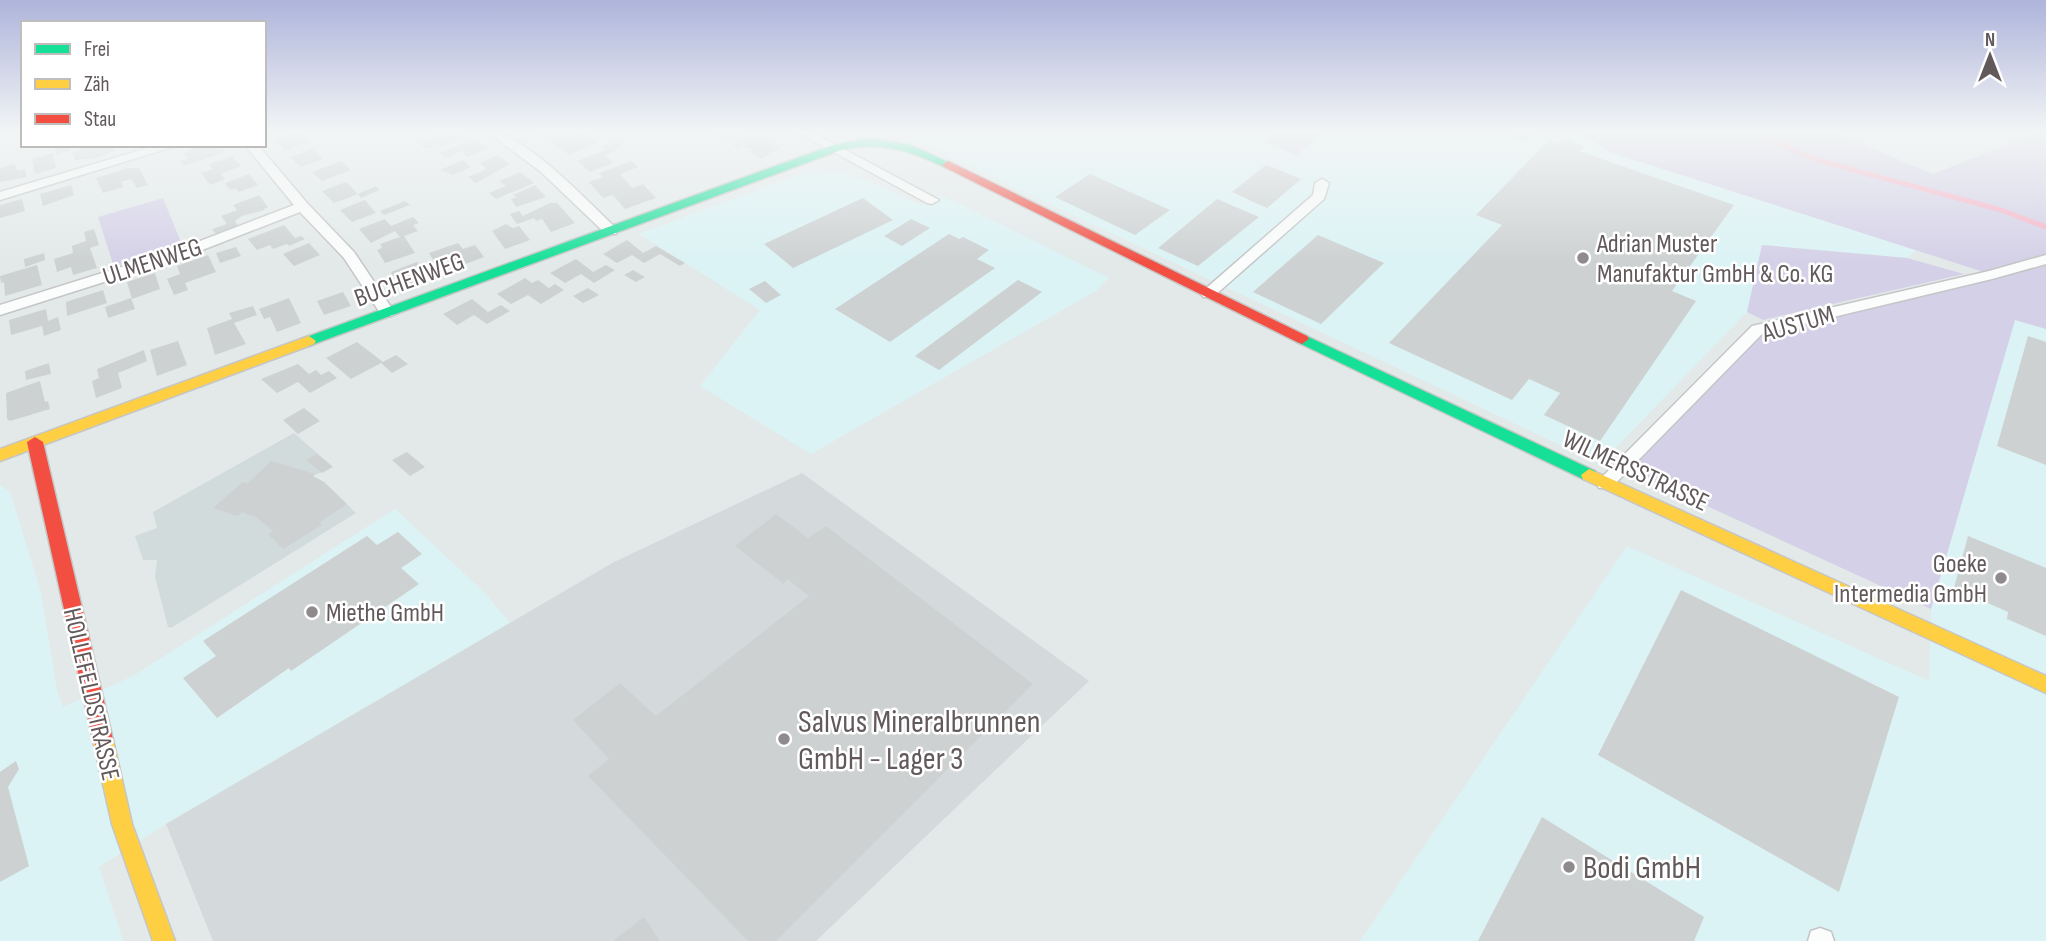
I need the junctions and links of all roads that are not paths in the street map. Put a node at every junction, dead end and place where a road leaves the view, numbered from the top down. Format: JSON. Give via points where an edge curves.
{"nodes":[{"id":1,"x":68,"y":176,"type":"edge"},
{"id":2,"x":277,"y":176,"type":"edge"},
{"id":3,"x":553,"y":176,"type":"edge"},
{"id":4,"x":760,"y":176,"type":"edge"},
{"id":5,"x":887,"y":176,"type":"edge"},
{"id":6,"x":969,"y":176,"type":"edge"},
{"id":7,"x":1322,"y":183,"type":"dead end"},
{"id":8,"x":0,"y":196,"type":"edge"},
{"id":9,"x":932,"y":200,"type":"dead end"},
{"id":10,"x":302,"y":206,"type":"junction"},
{"id":11,"x":611,"y":231,"type":"junction"},
{"id":12,"x":2046,"y":259,"type":"edge"},
{"id":13,"x":1208,"y":294,"type":"junction"},
{"id":14,"x":0,"y":310,"type":"edge"},
{"id":15,"x":387,"y":313,"type":"junction"},
{"id":16,"x":35,"y":442,"type":"junction"},
{"id":17,"x":0,"y":455,"type":"edge"},
{"id":18,"x":1605,"y":483,"type":"junction"},
{"id":19,"x":2046,"y":685,"type":"edge"},
{"id":20,"x":164,"y":941,"type":"edge"}],
"edges":[{"from":1,"to":8,"type":"street"},
{"from":2,"to":10,"type":"street"},
{"from":3,"to":11,"type":"street"},
{"from":4,"to":11,"type":"street","name":"BUCHENWEG"},
{"from":5,"to":9,"type":"street"},
{"from":6,"to":13,"type":"street","name":"WILMERSSTRASSE"},
{"from":7,"to":13,"type":"street","via":[[1320,196]]},
{"from":10,"to":14,"type":"street","name":"ULMENWEG","via":[[187,251]]},
{"from":10,"to":15,"type":"street","via":[[349,255]]},
{"from":11,"to":15,"type":"street","name":"BUCHENWEG"},
{"from":12,"to":18,"type":"street","name":"AUSTUM","via":[[1757,330]]},
{"from":13,"to":18,"type":"street","name":"WILMERSSTRASSE"},
{"from":15,"to":16,"type":"street","name":"BUCHENWEG"},
{"from":16,"to":17,"type":"street","name":"BUCHENWEG"},
{"from":16,"to":20,"type":"street","name":"HOLLEFELDSTRASSE","via":[[122,824]]},
{"from":18,"to":19,"type":"street","name":"WILMERSSTRASSE"}]}
